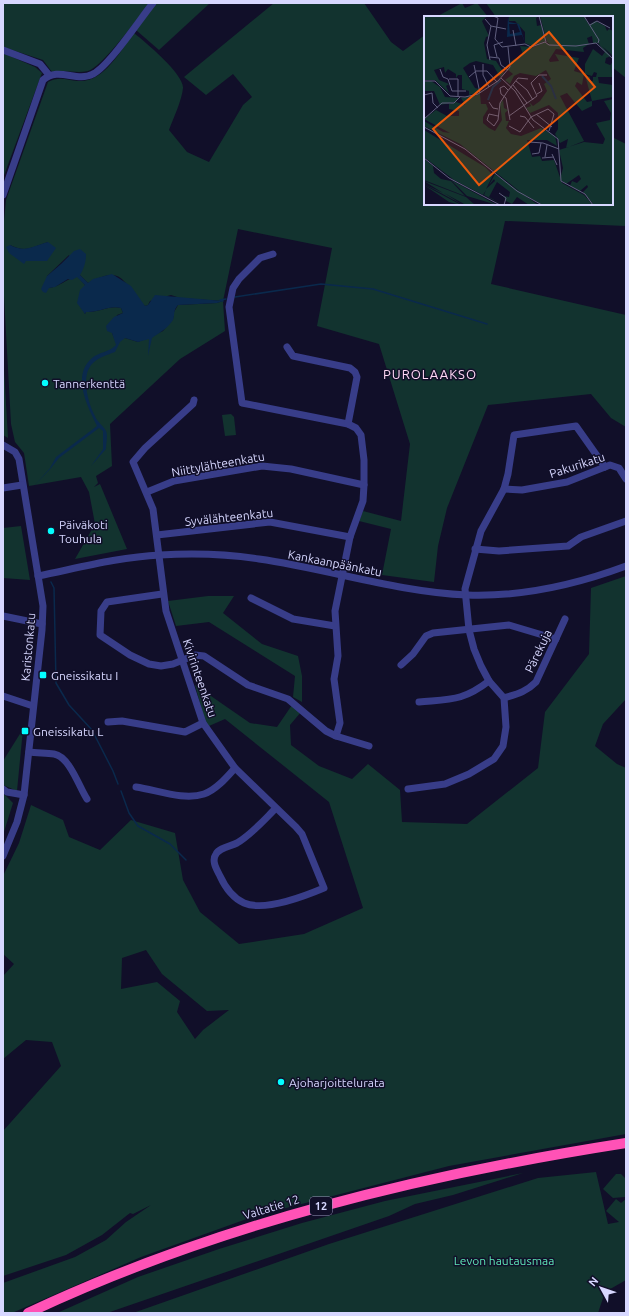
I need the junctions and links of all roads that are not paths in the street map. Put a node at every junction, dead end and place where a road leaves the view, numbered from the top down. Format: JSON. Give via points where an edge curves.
{"nodes":[{"id":1,"x":153,"y":3,"type":"edge"},
{"id":2,"x":3,"y":50,"type":"edge"},
{"id":3,"x":50,"y":75,"type":"junction"},
{"id":4,"x":3,"y":195,"type":"edge"},
{"id":5,"x":273,"y":254,"type":"dead end"},
{"id":6,"x":287,"y":347,"type":"dead end"},
{"id":7,"x":194,"y":400,"type":"dead end"},
{"id":8,"x":348,"y":424,"type":"junction"},
{"id":9,"x":3,"y":445,"type":"edge"},
{"id":10,"x":605,"y":467,"type":"junction"},
{"id":11,"x":626,"y":479,"type":"edge"},
{"id":12,"x":22,"y":485,"type":"junction"},
{"id":13,"x":364,"y":485,"type":"junction"},
{"id":14,"x":3,"y":488,"type":"edge"},
{"id":15,"x":504,"y":489,"type":"junction"},
{"id":16,"x":147,"y":492,"type":"junction"},
{"id":17,"x":626,"y":521,"type":"edge"},
{"id":18,"x":157,"y":535,"type":"junction"},
{"id":19,"x":350,"y":537,"type":"junction"},
{"id":20,"x":475,"y":549,"type":"junction"},
{"id":21,"x":159,"y":555,"type":"junction"},
{"id":22,"x":626,"y":566,"type":"edge"},
{"id":23,"x":38,"y":576,"type":"junction"},
{"id":24,"x":342,"y":576,"type":"junction"},
{"id":25,"x":162,"y":594,"type":"junction"},
{"id":26,"x":466,"y":595,"type":"junction"},
{"id":27,"x":251,"y":598,"type":"dead end"},
{"id":28,"x":3,"y":616,"type":"edge"},
{"id":29,"x":565,"y":619,"type":"dead end"},
{"id":30,"x":42,"y":624,"type":"junction"},
{"id":31,"x":335,"y":626,"type":"junction"},
{"id":32,"x":469,"y":630,"type":"junction"},
{"id":33,"x":556,"y":639,"type":"junction"},
{"id":34,"x":182,"y":660,"type":"junction"},
{"id":35,"x":401,"y":665,"type":"dead end"},
{"id":36,"x":490,"y":681,"type":"junction"},
{"id":37,"x":3,"y":696,"type":"edge"},
{"id":38,"x":504,"y":698,"type":"junction"},
{"id":39,"x":419,"y":702,"type":"dead end"},
{"id":40,"x":33,"y":706,"type":"junction"},
{"id":41,"x":108,"y":722,"type":"dead end"},
{"id":42,"x":203,"y":723,"type":"junction"},
{"id":43,"x":336,"y":736,"type":"junction"},
{"id":44,"x":369,"y":746,"type":"dead end"},
{"id":45,"x":29,"y":752,"type":"junction"},
{"id":46,"x":235,"y":768,"type":"junction"},
{"id":47,"x":136,"y":787,"type":"dead end"},
{"id":48,"x":3,"y":789,"type":"edge"},
{"id":49,"x":408,"y":789,"type":"dead end"},
{"id":50,"x":24,"y":795,"type":"junction"},
{"id":51,"x":87,"y":799,"type":"dead end"},
{"id":52,"x":276,"y":808,"type":"junction"},
{"id":53,"x":3,"y":856,"type":"edge"},
{"id":54,"x":626,"y":1143,"type":"edge"},
{"id":55,"x":28,"y":1313,"type":"edge"}],
"edges":[{"from":1,"to":3,"type":"street","via":[[107,62],[93,74],[79,77]]},
{"from":2,"to":3,"type":"street","via":[[40,64]]},
{"from":3,"to":4,"type":"street","via":[[43,80]]},
{"from":5,"to":8,"type":"street","via":[[260,258],[239,280],[233,288],[229,307],[242,403]]},
{"from":6,"to":8,"type":"street","via":[[293,356],[350,368],[355,372],[357,377]]},
{"from":7,"to":16,"type":"street","name":"Kivirinteenkatu","via":[[193,404],[144,448],[134,462]]},
{"from":8,"to":13,"type":"street","via":[[356,428],[361,435]]},
{"from":9,"to":12,"type":"street","name":"Karistonkatu","via":[[15,452],[19,459]]},
{"from":10,"to":11,"type":"street","name":"Pakurikatu","via":[[615,465]]},
{"from":10,"to":15,"type":"street","name":"Pakurikatu","via":[[567,482],[542,488]]},
{"from":10,"to":15,"type":"street","via":[[576,426],[517,433],[512,439]]},
{"from":12,"to":14,"type":"street"},
{"from":12,"to":23,"type":"street","name":"Karistonkatu"},
{"from":13,"to":16,"type":"street","name":"Niittylähteenkatu","via":[[291,469],[262,466],[174,481]]},
{"from":13,"to":19,"type":"street","via":[[363,500]]},
{"from":15,"to":20,"type":"street","via":[[480,530]]},
{"from":16,"to":18,"type":"street","name":"Kivirinteenkatu"},
{"from":17,"to":20,"type":"street","via":[[581,537],[568,546],[499,551]]},
{"from":18,"to":19,"type":"street","name":"Syvälähteenkatu","via":[[270,522]]},
{"from":18,"to":21,"type":"street","name":"Kivirinteenkatu"},
{"from":19,"to":24,"type":"street"},
{"from":20,"to":26,"type":"street","via":[[465,589]]},
{"from":21,"to":23,"type":"street","name":"Kankaanpäänkatu"},
{"from":21,"to":24,"type":"street","name":"Kankaanpäänkatu","via":[[195,554],[259,559]]},
{"from":21,"to":25,"type":"street","name":"Kivirinteenkatu"},
{"from":22,"to":26,"type":"street","name":"Kankaanpäänkatu","via":[[546,590]]},
{"from":23,"to":30,"type":"street","name":"Karistonkatu","via":[[43,606]]},
{"from":24,"to":26,"type":"street","name":"Kankaanpäänkatu","via":[[432,592]]},
{"from":24,"to":31,"type":"street","via":[[335,611]]},
{"from":25,"to":34,"type":"street","name":"Kivirinteenkatu"},
{"from":25,"to":34,"type":"street","via":[[107,602],[101,611],[100,635],[148,664],[161,666]]},
{"from":26,"to":32,"type":"street"},
{"from":27,"to":31,"type":"street","via":[[293,619]]},
{"from":28,"to":30,"type":"street"},
{"from":29,"to":33,"type":"street","name":"Pärekuja"},
{"from":30,"to":40,"type":"street","name":"Karistonkatu"},
{"from":31,"to":43,"type":"street","via":[[338,656],[334,679],[340,723]]},
{"from":32,"to":33,"type":"street","via":[[501,624]]},
{"from":32,"to":35,"type":"street","via":[[433,633],[426,636]]},
{"from":32,"to":36,"type":"street","via":[[481,666]]},
{"from":33,"to":38,"type":"street","name":"Pärekuja","via":[[536,682],[521,694]]},
{"from":34,"to":42,"type":"street","name":"Kivirinteenkatu"},
{"from":34,"to":43,"type":"street","via":[[195,655],[204,656],[248,685],[288,699],[326,731]]},
{"from":36,"to":38,"type":"street"},
{"from":36,"to":39,"type":"street","via":[[462,698]]},
{"from":37,"to":40,"type":"street"},
{"from":38,"to":49,"type":"street","via":[[506,727],[503,746],[494,759],[470,774],[445,784]]},
{"from":40,"to":45,"type":"street","name":"Karistonkatu"},
{"from":41,"to":42,"type":"street","via":[[122,721],[185,732]]},
{"from":42,"to":46,"type":"street","name":"Kivirinteenkatu"},
{"from":43,"to":44,"type":"street"},
{"from":45,"to":50,"type":"street","name":"Karistonkatu"},
{"from":45,"to":51,"type":"street","via":[[61,757]]},
{"from":46,"to":47,"type":"street","via":[[215,788],[205,794],[191,797]]},
{"from":46,"to":52,"type":"street","name":"Kivirinteenkatu"},
{"from":48,"to":50,"type":"street"},
{"from":50,"to":53,"type":"street","name":"Karistonkatu","via":[[17,822]]},
{"from":52,"to":52,"type":"street","name":"Kivirinteenkatu","via":[[249,835],[214,855],[214,863],[223,883],[244,903],[252,905],[290,901],[324,888],[302,834]]},
{"from":54,"to":55,"type":"highway","name":"Valtatie 12","number":"12","via":[[463,1171],[309,1209],[143,1265]]}]}
